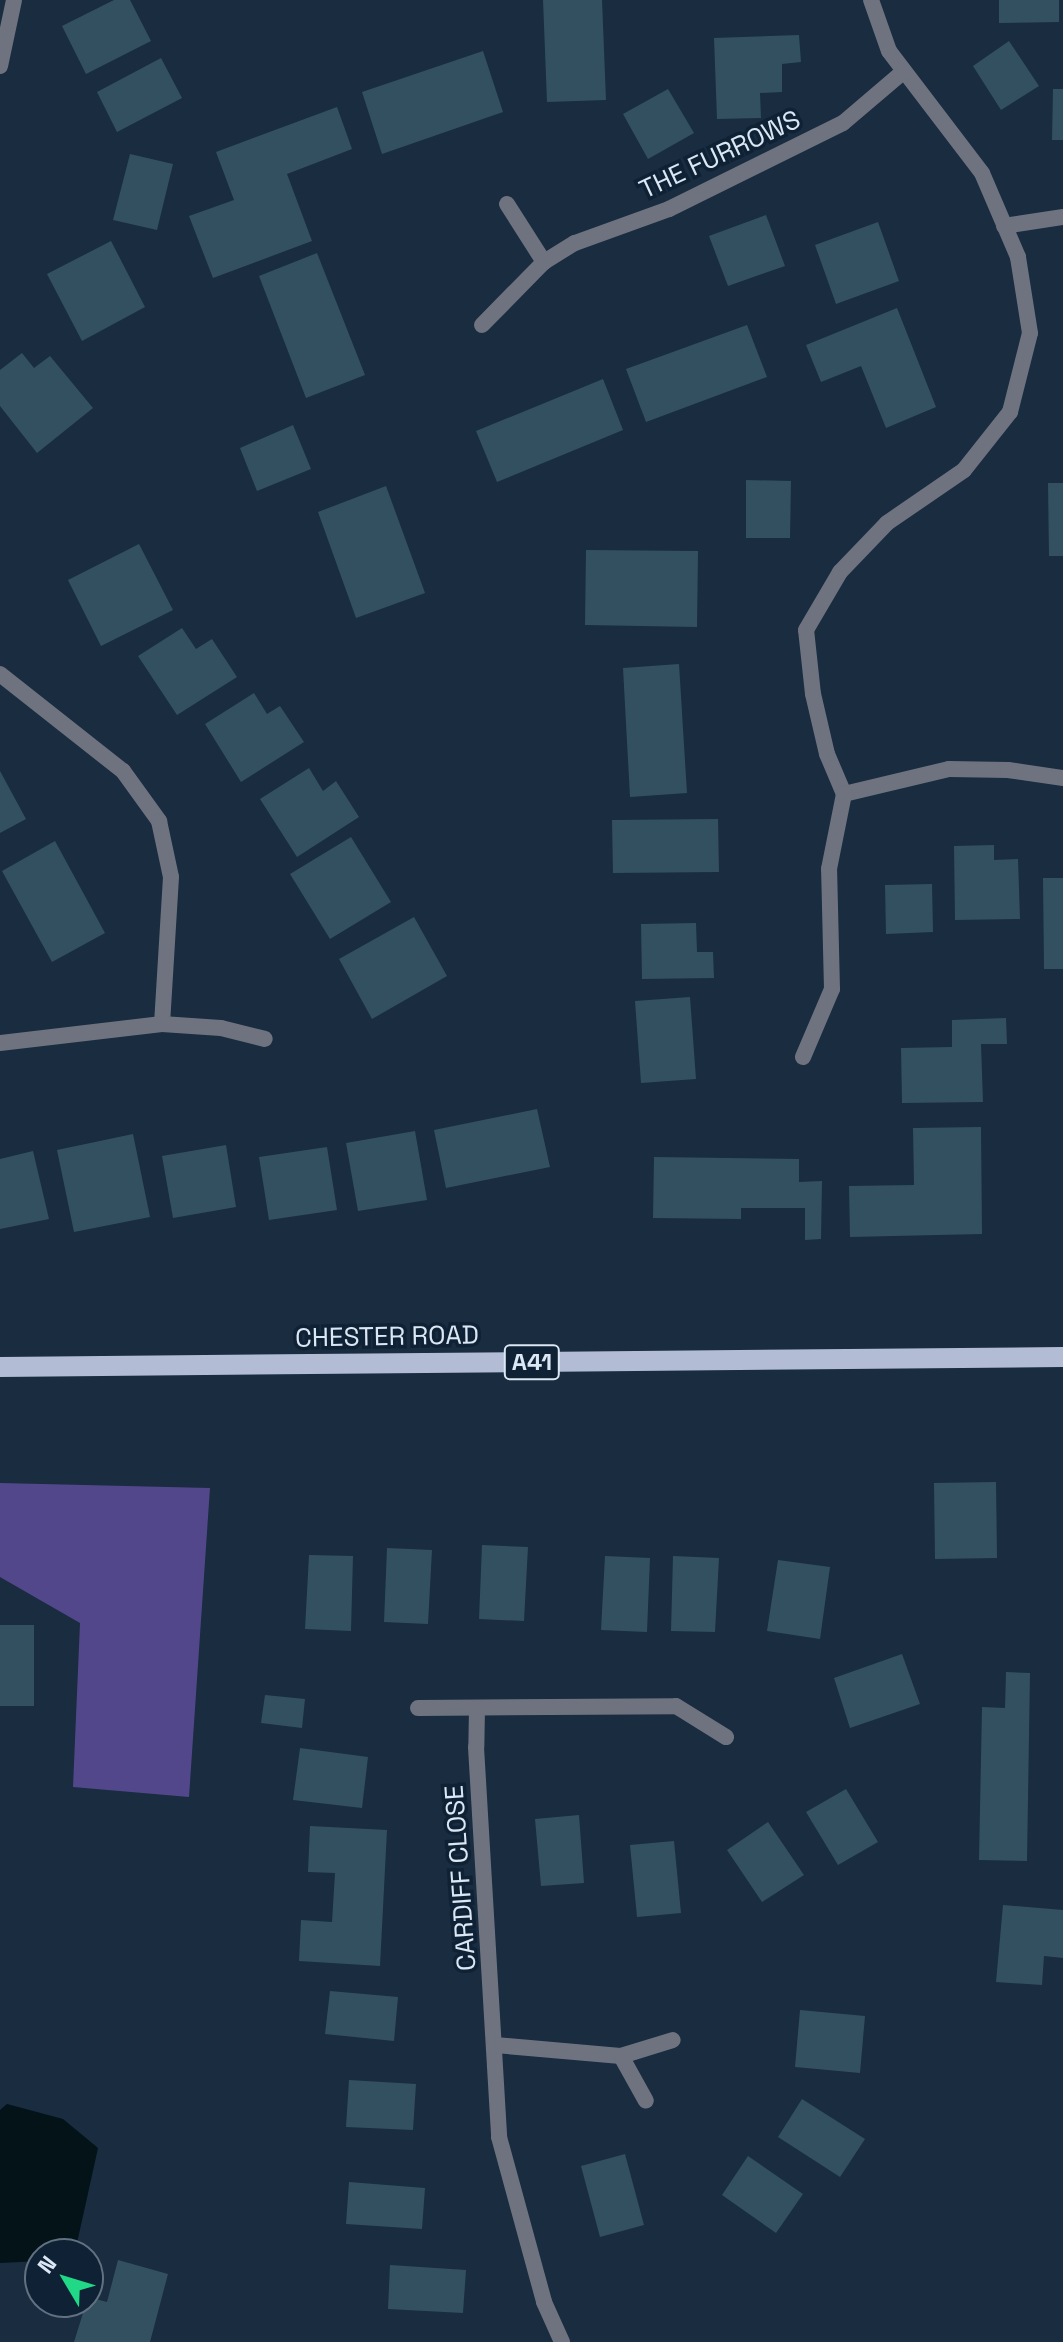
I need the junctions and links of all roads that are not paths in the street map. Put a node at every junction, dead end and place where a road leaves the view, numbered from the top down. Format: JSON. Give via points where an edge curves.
{"nodes":[{"id":1,"x":14,"y":0,"type":"edge"},
{"id":2,"x":871,"y":0,"type":"edge"},
{"id":3,"x":2,"y":47,"type":"edge"},
{"id":4,"x":0,"y":66,"type":"edge"},
{"id":5,"x":904,"y":71,"type":"junction"},
{"id":6,"x":507,"y":204,"type":"dead end"},
{"id":7,"x":1063,"y":217,"type":"edge"},
{"id":8,"x":1004,"y":226,"type":"junction"},
{"id":9,"x":544,"y":262,"type":"junction"},
{"id":10,"x":482,"y":325,"type":"dead end"},
{"id":11,"x":0,"y":674,"type":"edge"},
{"id":12,"x":1063,"y":778,"type":"edge"},
{"id":13,"x":844,"y":794,"type":"junction"},
{"id":14,"x":162,"y":1024,"type":"junction"},
{"id":15,"x":265,"y":1039,"type":"dead end"},
{"id":16,"x":0,"y":1043,"type":"edge"},
{"id":17,"x":803,"y":1057,"type":"dead end"},
{"id":18,"x":1063,"y":1357,"type":"edge"},
{"id":19,"x":0,"y":1367,"type":"edge"},
{"id":20,"x":418,"y":1708,"type":"dead end"},
{"id":21,"x":477,"y":1708,"type":"junction"},
{"id":22,"x":726,"y":1737,"type":"dead end"},
{"id":23,"x":673,"y":2040,"type":"dead end"},
{"id":24,"x":495,"y":2045,"type":"junction"},
{"id":25,"x":621,"y":2056,"type":"junction"},
{"id":26,"x":646,"y":2101,"type":"dead end"},
{"id":27,"x":562,"y":2342,"type":"edge"}],
"edges":[{"from":1,"to":3,"type":"street"},
{"from":2,"to":5,"type":"street","via":[[889,51]]},
{"from":3,"to":4,"type":"street"},
{"from":5,"to":8,"type":"street","via":[[982,173]]},
{"from":5,"to":9,"type":"street","name":"THE FURROWS","via":[[843,123],[669,209],[575,243]]},
{"from":6,"to":9,"type":"street"},
{"from":7,"to":8,"type":"street"},
{"from":8,"to":13,"type":"street","via":[[1018,257],[1030,333],[1010,412],[964,470],[887,523],[840,572],[806,630],[823,739]]},
{"from":9,"to":10,"type":"street","name":"THE FURROWS"},
{"from":11,"to":14,"type":"street","via":[[123,771],[159,821],[171,877]]},
{"from":12,"to":13,"type":"street","via":[[949,769]]},
{"from":13,"to":17,"type":"street","via":[[829,869],[832,989]]},
{"from":14,"to":15,"type":"street","via":[[221,1028]]},
{"from":14,"to":16,"type":"street"},
{"from":18,"to":19,"type":"main road","name":"CHESTER ROAD","number":"A41"},
{"from":20,"to":21,"type":"street"},
{"from":21,"to":22,"type":"street","via":[[676,1706]]},
{"from":21,"to":24,"type":"street","name":"CARDIFF CLOSE"},
{"from":23,"to":25,"type":"street"},
{"from":24,"to":25,"type":"street"},
{"from":24,"to":27,"type":"street","name":"CARDIFF CLOSE","via":[[499,2137],[544,2302]]},
{"from":25,"to":26,"type":"street"}]}
